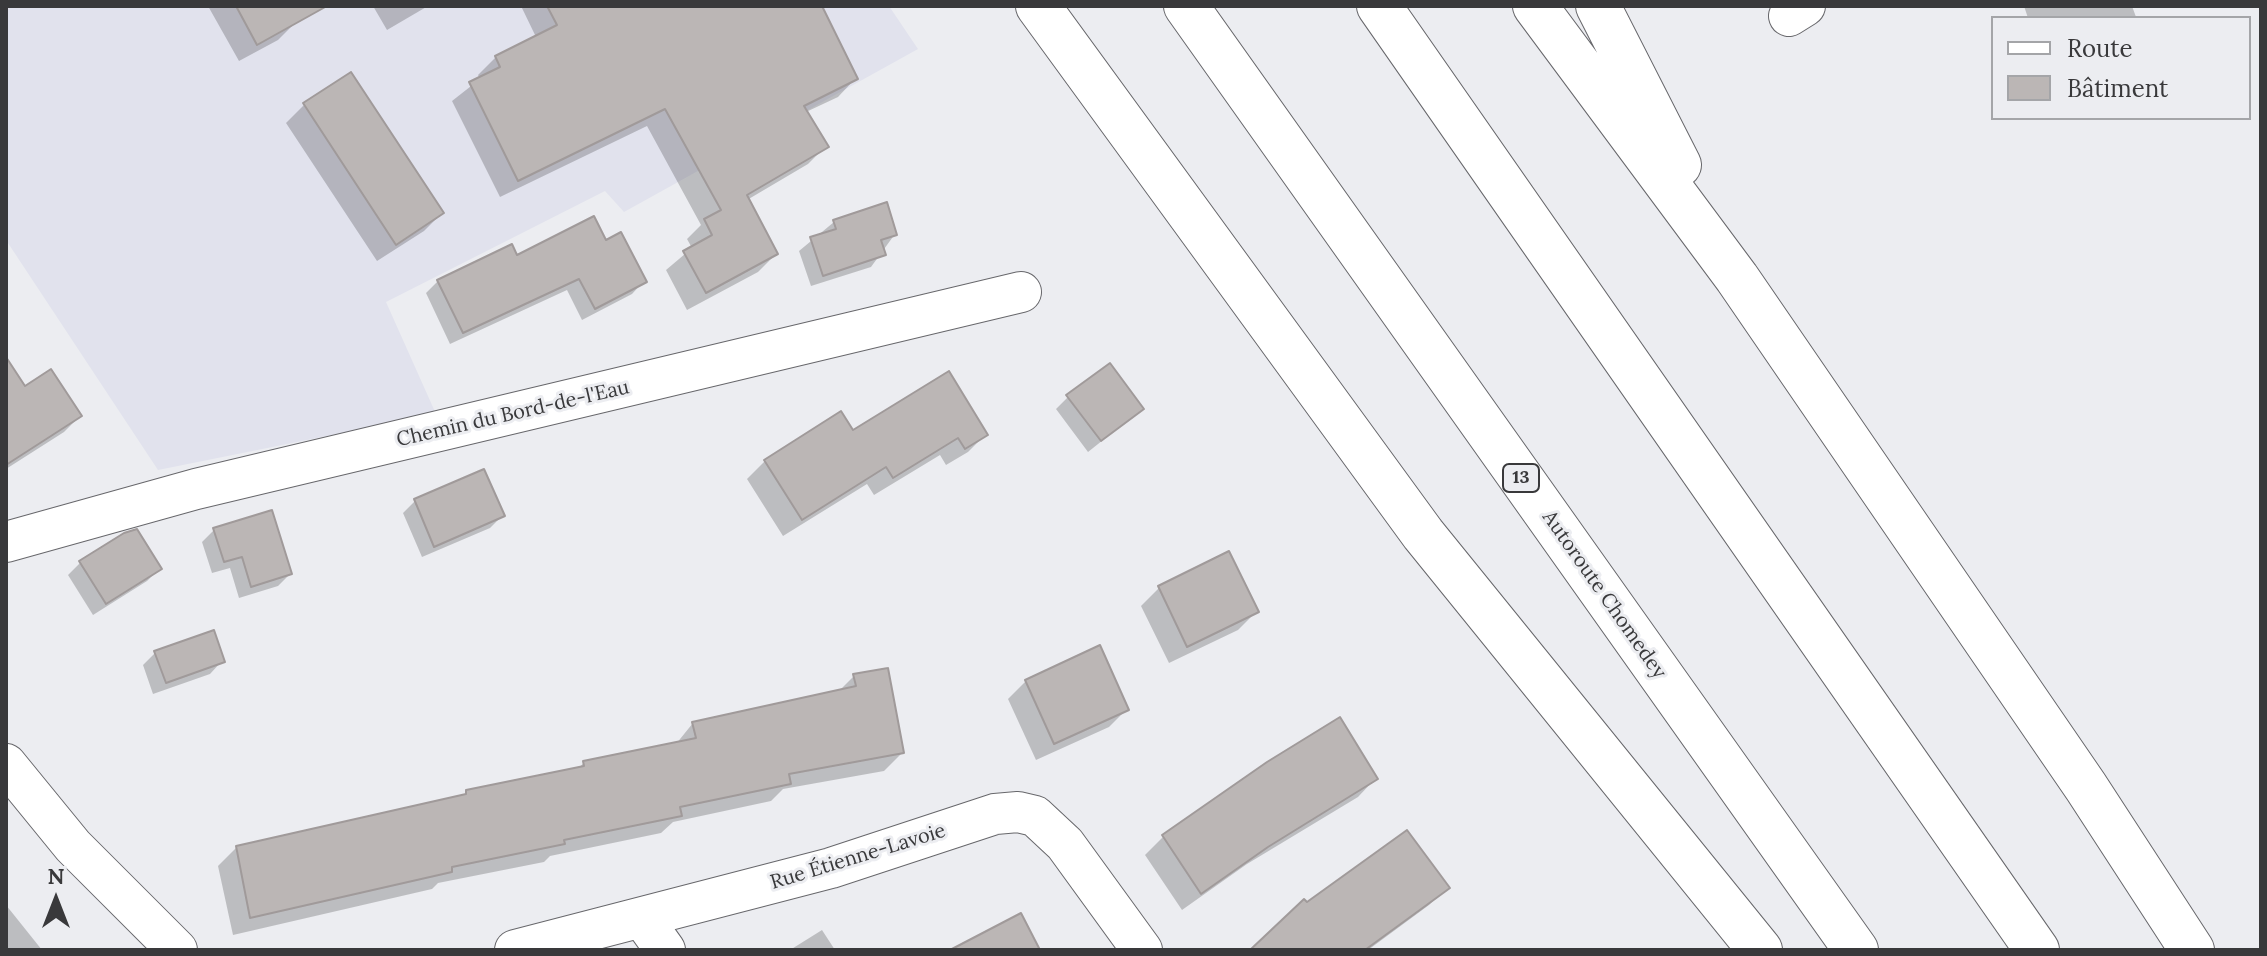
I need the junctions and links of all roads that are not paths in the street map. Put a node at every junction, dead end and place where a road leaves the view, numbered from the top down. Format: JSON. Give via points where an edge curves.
{"nodes":[{"id":1,"x":1038,"y":6,"type":"edge"},
{"id":2,"x":1186,"y":6,"type":"edge"},
{"id":3,"x":1379,"y":6,"type":"edge"},
{"id":4,"x":1535,"y":6,"type":"edge"},
{"id":5,"x":1598,"y":6,"type":"edge"},
{"id":6,"x":1737,"y":278,"type":"junction"},
{"id":7,"x":1021,"y":292,"type":"dead end"},
{"id":8,"x":6,"y":542,"type":"edge"},
{"id":9,"x":6,"y":764,"type":"edge"},
{"id":10,"x":6,"y":803,"type":"edge"},
{"id":11,"x":73,"y":846,"type":"junction"},
{"id":12,"x":654,"y":935,"type":"edge"},
{"id":13,"x":177,"y":950,"type":"edge"},
{"id":14,"x":515,"y":950,"type":"edge"},
{"id":15,"x":1142,"y":950,"type":"edge"},
{"id":16,"x":1760,"y":950,"type":"edge"},
{"id":17,"x":1856,"y":950,"type":"edge"},
{"id":18,"x":2037,"y":950,"type":"edge"},
{"id":19,"x":2192,"y":950,"type":"edge"}],
"edges":[{"from":1,"to":16,"type":"highway","via":[[1423,534]]},
{"from":2,"to":17,"type":"highway","name":"Autoroute Chomedey","number":"13"},
{"from":3,"to":18,"type":"highway"},
{"from":4,"to":6,"type":"highway"},
{"from":5,"to":6,"type":"highway"},
{"from":6,"to":19,"type":"highway","via":[[2078,774]]},
{"from":7,"to":8,"type":"street","name":"Chemin du Bord-de-l'Eau","via":[[196,489]]},
{"from":9,"to":11,"type":"street"},
{"from":10,"to":11,"type":"street"},
{"from":11,"to":13,"type":"street"},
{"from":12,"to":14,"type":"street","name":"Rue Étienne-Lavoie"},
{"from":12,"to":15,"type":"street","name":"Rue Étienne-Lavoie","via":[[831,868],[995,814],[1018,812],[1035,816],[1065,844]]}]}
